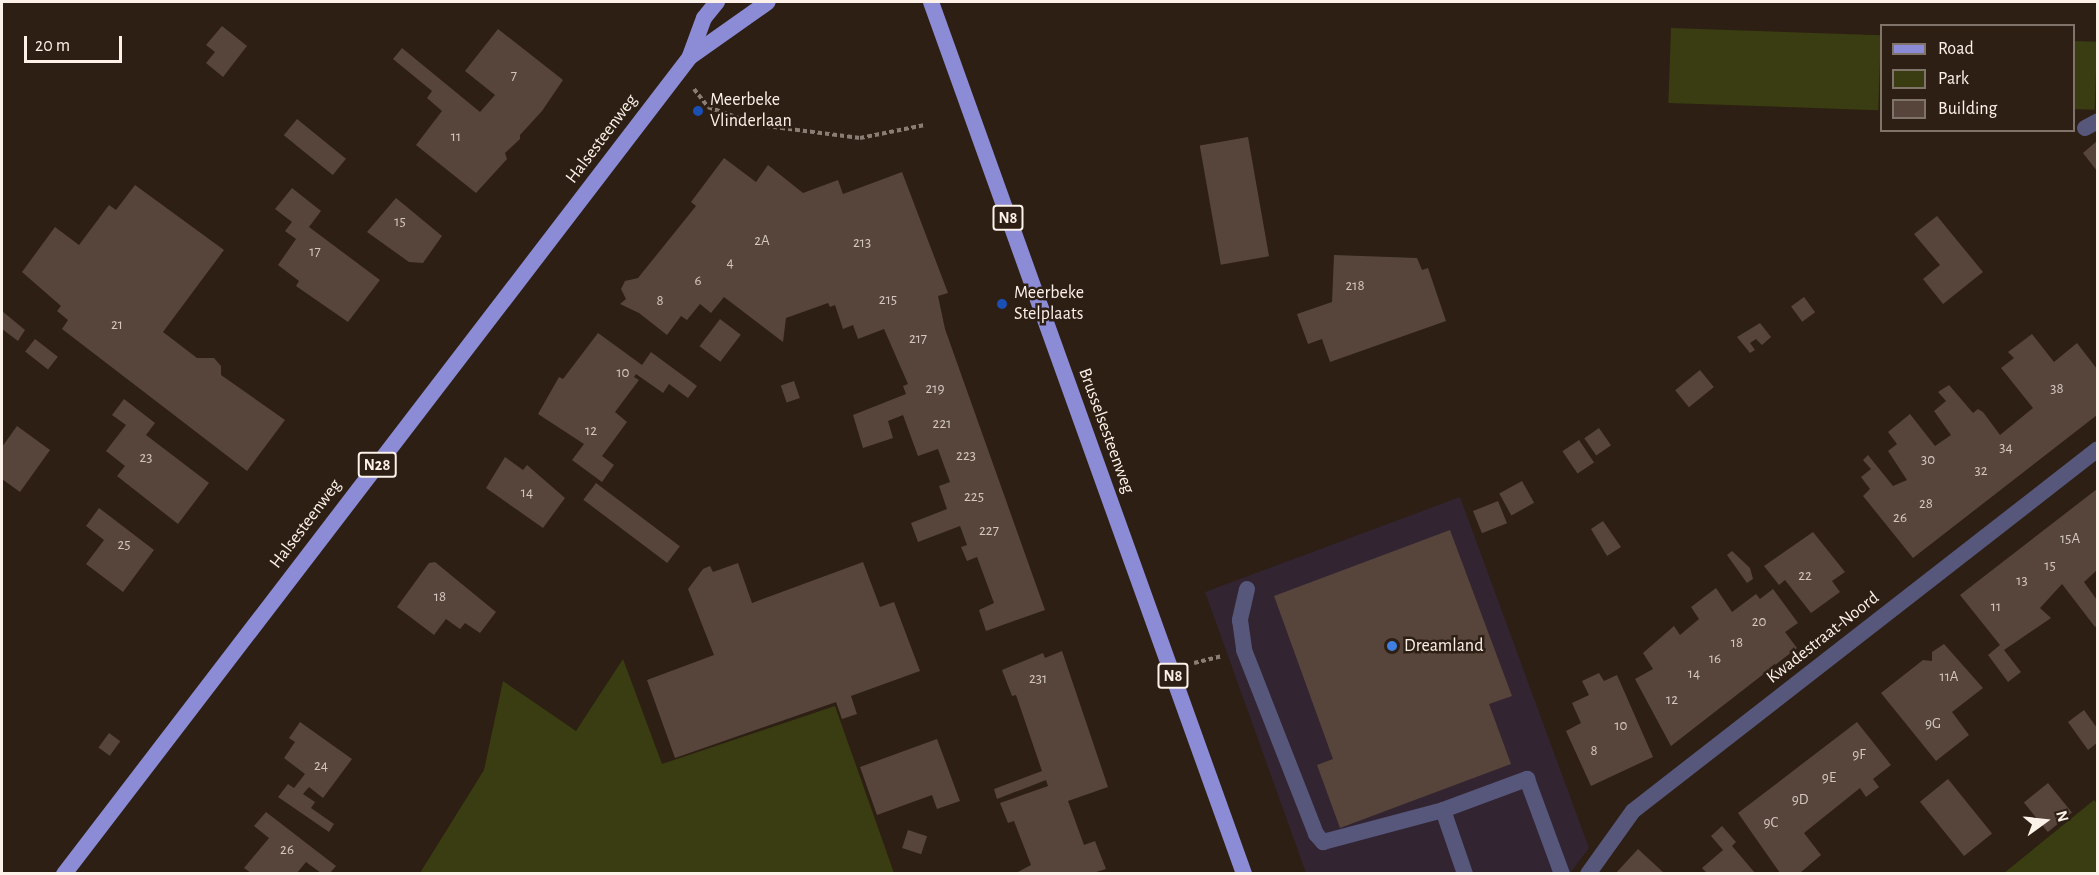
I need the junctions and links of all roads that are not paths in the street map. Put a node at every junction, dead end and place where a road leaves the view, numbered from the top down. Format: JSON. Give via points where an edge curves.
{"nodes":[{"id":1,"x":717,"y":2,"type":"edge"},
{"id":2,"x":768,"y":2,"type":"edge"},
{"id":3,"x":931,"y":2,"type":"edge"},
{"id":4,"x":685,"y":63,"type":"junction"},
{"id":5,"x":2097,"y":449,"type":"edge"},
{"id":6,"x":1247,"y":589,"type":"dead end"},
{"id":7,"x":1443,"y":810,"type":"junction"},
{"id":8,"x":64,"y":873,"type":"edge"},
{"id":9,"x":1244,"y":873,"type":"edge"},
{"id":10,"x":1465,"y":873,"type":"edge"},
{"id":11,"x":1562,"y":873,"type":"edge"},
{"id":12,"x":1588,"y":873,"type":"edge"}],
"edges":[{"from":1,"to":4,"type":"main road","name":"Halsesteenweg","number":"N28","via":[[704,18]]},
{"from":2,"to":4,"type":"main road","name":"Halsesteenweg","number":"N28"},
{"from":3,"to":9,"type":"main road","name":"Brusselsesteenweg","number":"N8"},
{"from":4,"to":8,"type":"main road","name":"Halsesteenweg","number":"N28"},
{"from":5,"to":12,"type":"street","name":"Kwadestraat-Noord","via":[[1633,811]]},
{"from":6,"to":7,"type":"street","via":[[1240,620],[1244,650],[1316,834],[1323,842]]},
{"from":7,"to":10,"type":"street"},
{"from":7,"to":11,"type":"street","via":[[1527,779]]}]}
